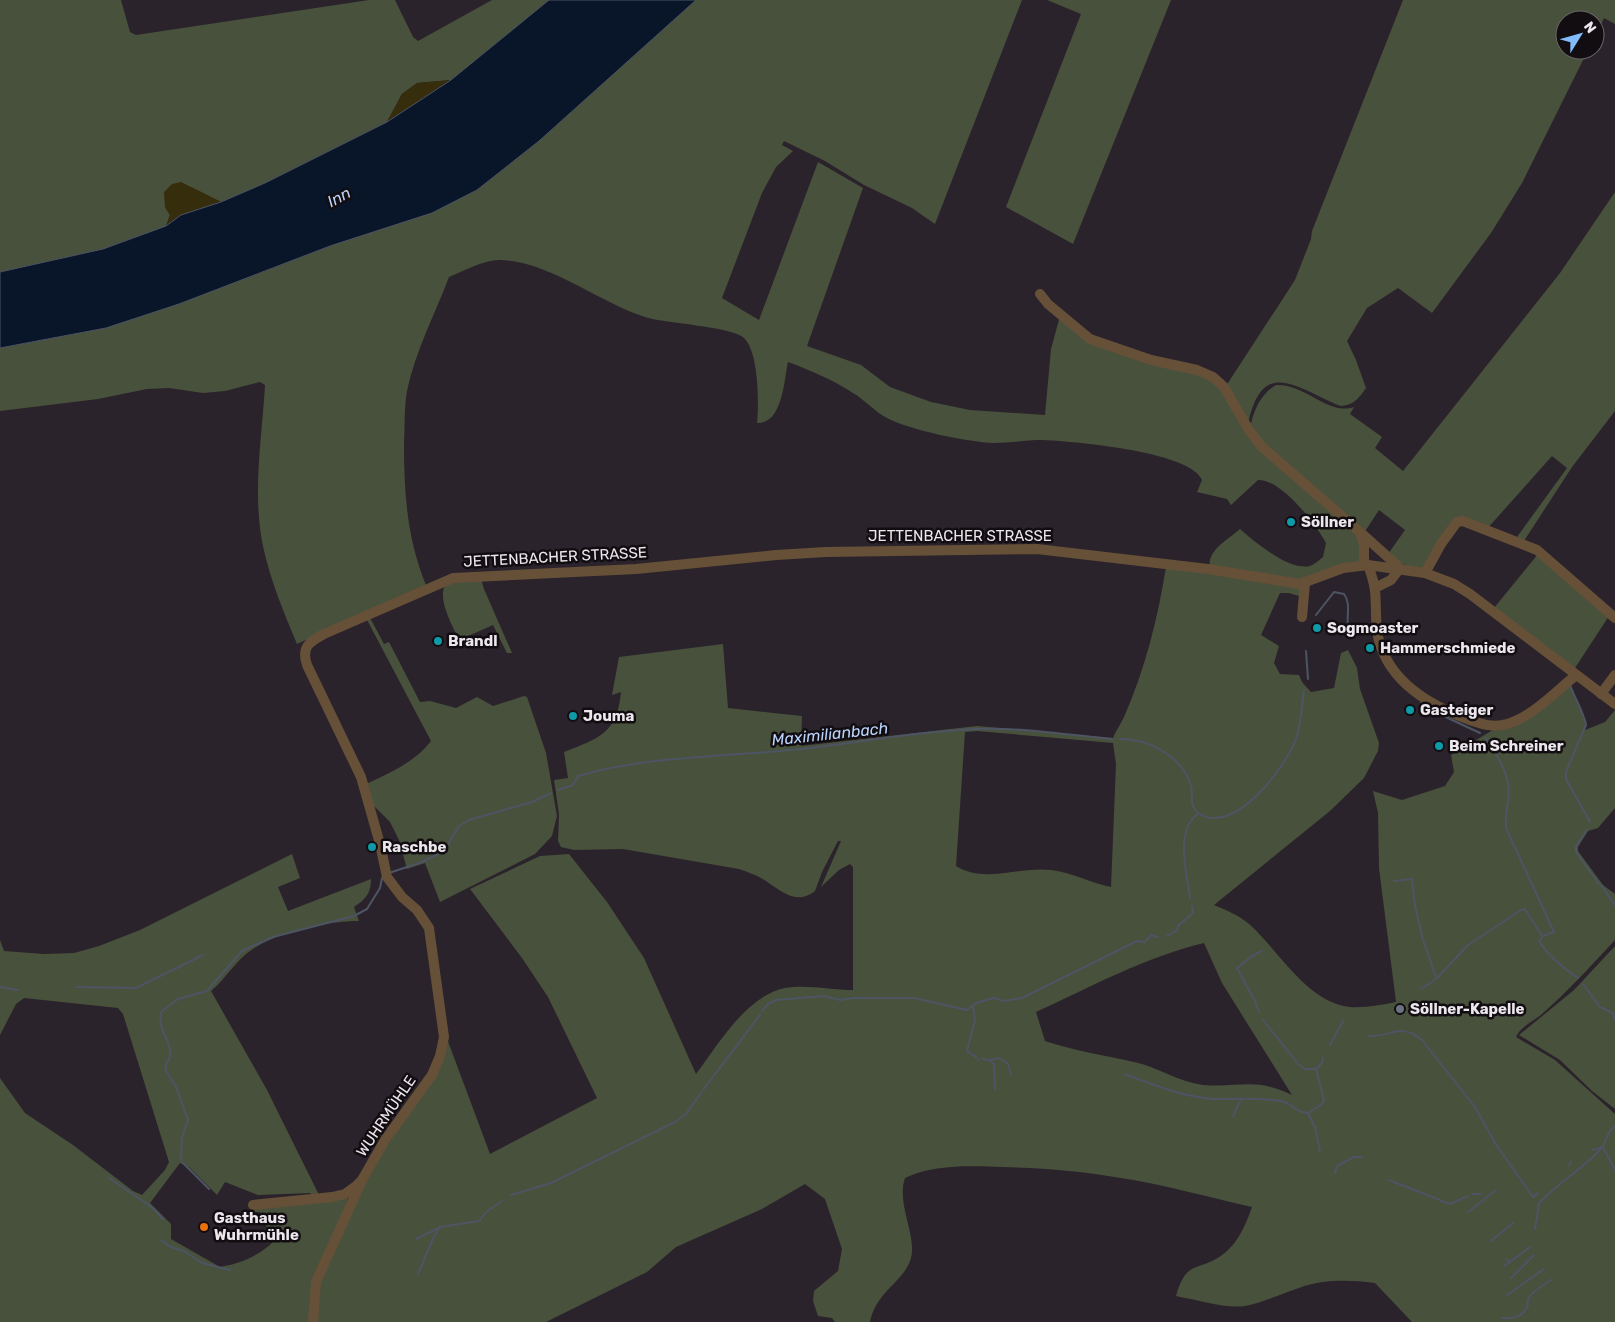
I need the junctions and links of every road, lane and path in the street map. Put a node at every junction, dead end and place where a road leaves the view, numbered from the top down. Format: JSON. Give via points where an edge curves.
{"nodes":[{"id":1,"x":1040,"y":294,"type":"dead end"},
{"id":2,"x":1360,"y":532,"type":"junction"},
{"id":3,"x":1366,"y":565,"type":"junction"},
{"id":4,"x":1400,"y":568,"type":"junction"},
{"id":5,"x":1425,"y":573,"type":"junction"},
{"id":6,"x":1305,"y":583,"type":"junction"},
{"id":7,"x":1375,"y":588,"type":"junction"},
{"id":8,"x":1302,"y":617,"type":"dead end"},
{"id":9,"x":1615,"y":618,"type":"edge"},
{"id":10,"x":305,"y":647,"type":"joint"},
{"id":11,"x":1615,"y":675,"type":"edge"},
{"id":12,"x":1575,"y":676,"type":"junction"},
{"id":13,"x":1601,"y":694,"type":"junction"},
{"id":14,"x":1615,"y":704,"type":"edge"},
{"id":15,"x":362,"y":1180,"type":"junction"},
{"id":16,"x":344,"y":1194,"type":"junction"},
{"id":17,"x":353,"y":1204,"type":"junction"},
{"id":18,"x":253,"y":1205,"type":"dead end"},
{"id":19,"x":313,"y":1322,"type":"edge"}],
"edges":[{"from":1,"to":2,"type":"street","via":[[1090,339],[1213,377],[1224,387],[1261,446]]},
{"from":2,"to":3,"type":"street"},
{"from":2,"to":4,"type":"street"},
{"from":3,"to":4,"type":"street","name":"JETTENBACHER STRASSE"},
{"from":3,"to":6,"type":"street","name":"JETTENBACHER STRASSE","via":[[1343,568]]},
{"from":3,"to":7,"type":"street"},
{"from":4,"to":5,"type":"street","name":"JETTENBACHER STRASSE"},
{"from":4,"to":7,"type":"street","via":[[1391,580]]},
{"from":5,"to":9,"type":"street","via":[[1444,538],[1457,522],[1463,521],[1537,550]]},
{"from":5,"to":12,"type":"street","name":"JETTENBACHER STRASSE","via":[[1454,584],[1484,603]]},
{"from":6,"to":8,"type":"street"},
{"from":6,"to":10,"type":"street","name":"JETTENBACHER STRASSE","via":[[1037,549],[776,555],[636,569],[453,578],[324,634]]},
{"from":7,"to":12,"type":"street","via":[[1377,632],[1382,650],[1406,684],[1436,708],[1482,724],[1508,724],[1525,715]]},
{"from":10,"to":15,"type":"street","name":"WUHRMÜHLE","via":[[307,665],[361,777],[387,877],[427,923],[444,1037],[432,1075]]},
{"from":11,"to":13,"type":"street"},
{"from":12,"to":13,"type":"street","name":"JETTENBACHER STRASSE"},
{"from":13,"to":14,"type":"street","name":"JETTENBACHER STRASSE"},
{"from":15,"to":16,"type":"street","name":"WUHRMÜHLE"},
{"from":15,"to":17,"type":"street"},
{"from":16,"to":17,"type":"street"},
{"from":16,"to":18,"type":"street","name":"WUHRMÜHLE"},
{"from":17,"to":19,"type":"street","via":[[316,1282]]}]}
